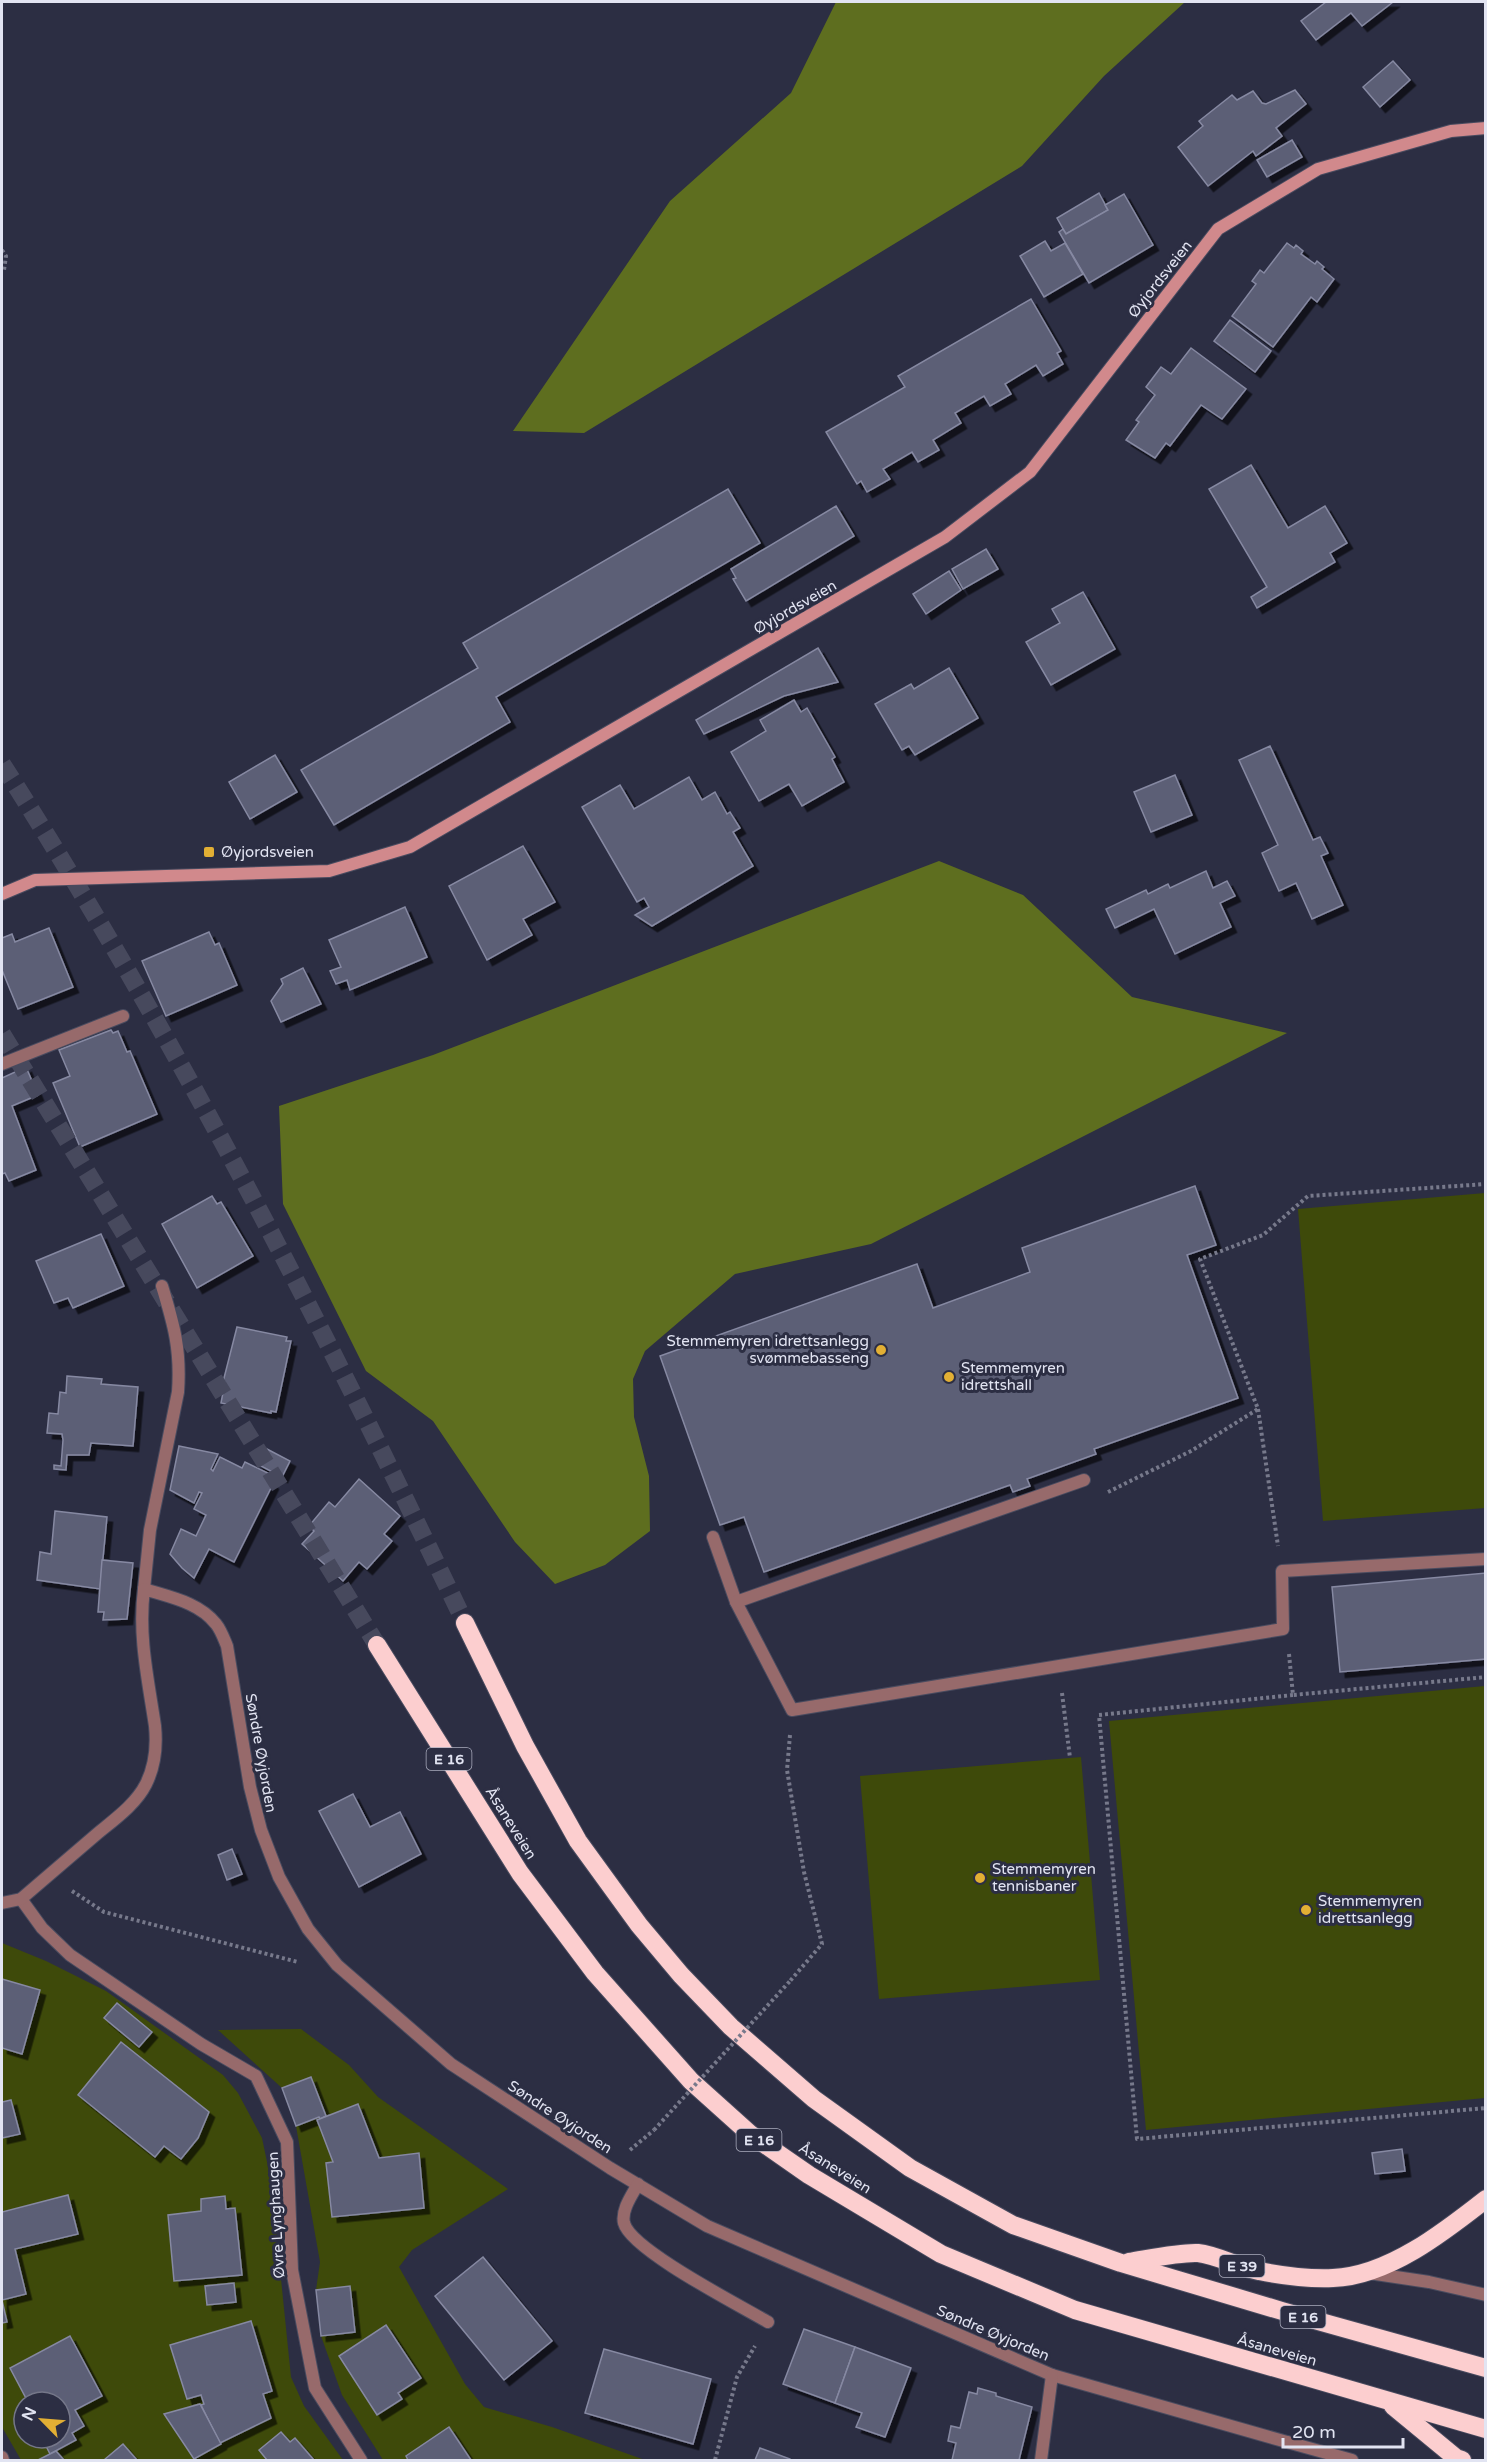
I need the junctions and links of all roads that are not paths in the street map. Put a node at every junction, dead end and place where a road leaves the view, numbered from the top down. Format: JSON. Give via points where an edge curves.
{"nodes":[{"id":1,"x":1485,"y":128,"type":"edge"},
{"id":2,"x":2,"y":894,"type":"edge"},
{"id":3,"x":123,"y":1016,"type":"dead end"},
{"id":4,"x":2,"y":1065,"type":"edge"},
{"id":5,"x":162,"y":1286,"type":"dead end"},
{"id":6,"x":1084,"y":1480,"type":"road end"},
{"id":7,"x":713,"y":1537,"type":"dead end"},
{"id":8,"x":1485,"y":1559,"type":"edge"},
{"id":9,"x":144,"y":1589,"type":"junction"},
{"id":10,"x":736,"y":1602,"type":"junction"},
{"id":11,"x":465,"y":1623,"type":"tunnel mouth"},
{"id":12,"x":377,"y":1645,"type":"tunnel mouth"},
{"id":13,"x":21,"y":1899,"type":"junction"},
{"id":14,"x":2,"y":1903,"type":"edge"},
{"id":15,"x":638,"y":2184,"type":"junction"},
{"id":16,"x":1485,"y":2199,"type":"edge"},
{"id":17,"x":1121,"y":2263,"type":"junction"},
{"id":18,"x":1364,"y":2272,"type":"junction"},
{"id":19,"x":1485,"y":2295,"type":"edge"},
{"id":20,"x":768,"y":2322,"type":"dead end"},
{"id":21,"x":1485,"y":2368,"type":"edge"},
{"id":22,"x":1052,"y":2375,"type":"junction"},
{"id":23,"x":1387,"y":2401,"type":"junction"},
{"id":24,"x":1485,"y":2428,"type":"edge"},
{"id":25,"x":361,"y":2460,"type":"edge"},
{"id":26,"x":1041,"y":2460,"type":"edge"},
{"id":27,"x":1352,"y":2460,"type":"edge"},
{"id":28,"x":1462,"y":2460,"type":"edge"}],
"edges":[{"from":1,"to":2,"type":"street","name":"Øyjordsveien","via":[[1451,131],[1318,169],[1218,229],[1021,479],[945,537],[410,847],[329,871],[35,880]]},
{"from":3,"to":4,"type":"street"},
{"from":5,"to":9,"type":"street","via":[[179,1352],[178,1392],[150,1530]]},
{"from":6,"to":10,"type":"street"},
{"from":7,"to":10,"type":"street"},
{"from":8,"to":10,"type":"street","via":[[1282,1570],[1283,1629],[792,1710]]},
{"from":9,"to":13,"type":"street","via":[[141,1642],[155,1729],[153,1769],[129,1806]]},
{"from":9,"to":15,"type":"street","name":"Søndre Øyjorden","via":[[187,1603],[217,1625],[227,1646],[250,1787],[261,1830],[279,1877],[308,1929],[337,1965],[451,2064]]},
{"from":11,"to":17,"type":"highway","number":"E 16","via":[[525,1746],[578,1841],[639,1925],[731,2027],[813,2099],[910,2168],[1014,2225]]},
{"from":12,"to":23,"type":"highway","name":"Åsaneveien","number":"E 16","via":[[520,1873],[595,1973],[691,2081],[750,2134],[809,2175],[941,2254],[1075,2310]]},
{"from":13,"to":14,"type":"street"},
{"from":13,"to":25,"type":"street","name":"Øvre Lynghaugen","via":[[42,1928],[70,1955],[201,2044],[256,2076],[287,2142],[292,2270],[315,2388]]},
{"from":15,"to":20,"type":"street","via":[[626,2209],[624,2222],[628,2232],[658,2258]]},
{"from":15,"to":22,"type":"street","name":"Søndre Øyjorden","via":[[707,2226]]},
{"from":16,"to":18,"type":"highway","number":"E 39","via":[[1413,2252]]},
{"from":17,"to":18,"type":"highway","number":"E 39","via":[[1197,2253],[1257,2271],[1299,2277],[1335,2278]]},
{"from":17,"to":21,"type":"highway","number":"E 16"},
{"from":18,"to":19,"type":"street"},
{"from":22,"to":26,"type":"street"},
{"from":22,"to":27,"type":"street","name":"Søndre Øyjorden"},
{"from":23,"to":24,"type":"highway","name":"Åsaneveien","number":"E 16"},
{"from":23,"to":28,"type":"highway"}]}
